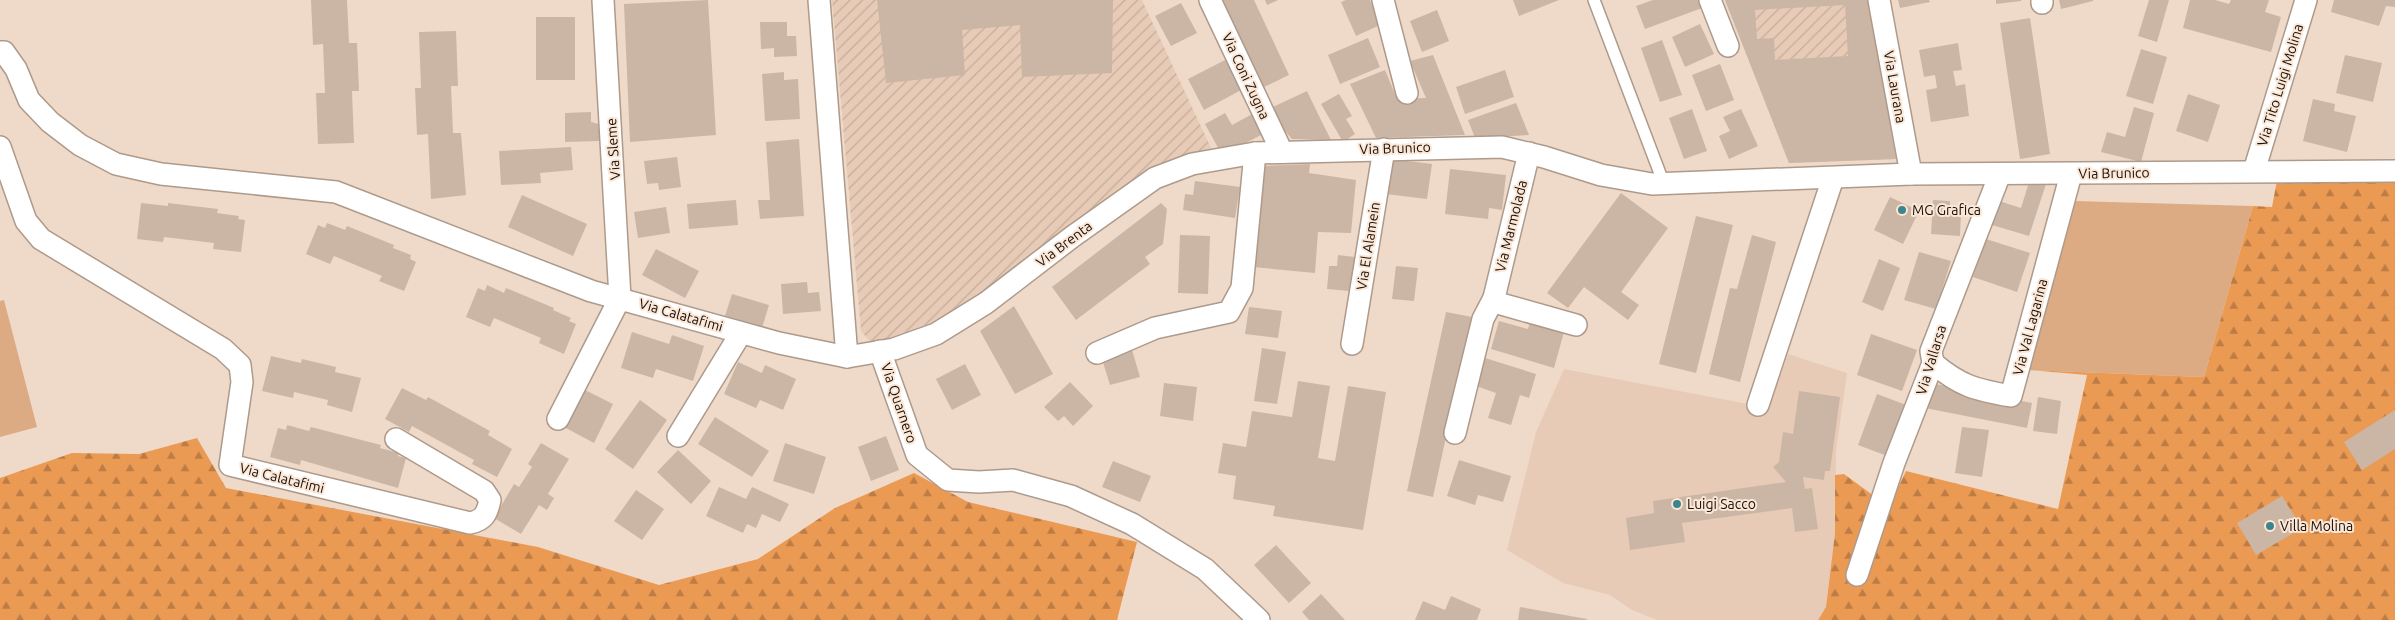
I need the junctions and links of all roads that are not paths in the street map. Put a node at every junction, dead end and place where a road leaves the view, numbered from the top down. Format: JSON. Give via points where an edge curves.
{"nodes":[{"id":1,"x":603,"y":0,"type":"edge"},
{"id":2,"x":819,"y":0,"type":"edge"},
{"id":3,"x":1210,"y":0,"type":"edge"},
{"id":4,"x":1383,"y":0,"type":"edge"},
{"id":5,"x":1594,"y":0,"type":"edge"},
{"id":6,"x":1710,"y":0,"type":"edge"},
{"id":7,"x":1879,"y":0,"type":"edge"},
{"id":8,"x":2306,"y":0,"type":"edge"},
{"id":9,"x":1728,"y":46,"type":"dead end"},
{"id":10,"x":0,"y":52,"type":"edge"},
{"id":11,"x":1407,"y":93,"type":"dead end"},
{"id":12,"x":0,"y":147,"type":"edge"},
{"id":13,"x":1384,"y":149,"type":"junction"},
{"id":14,"x":1282,"y":152,"type":"junction"},
{"id":15,"x":1255,"y":153,"type":"junction"},
{"id":16,"x":1529,"y":153,"type":"junction"},
{"id":17,"x":2254,"y":171,"type":"junction"},
{"id":18,"x":2395,"y":171,"type":"edge"},
{"id":19,"x":1911,"y":174,"type":"junction"},
{"id":20,"x":2000,"y":174,"type":"junction"},
{"id":21,"x":2072,"y":174,"type":"junction"},
{"id":22,"x":1833,"y":178,"type":"junction"},
{"id":23,"x":1664,"y":184,"type":"junction"},
{"id":24,"x":620,"y":298,"type":"junction"},
{"id":25,"x":1494,"y":298,"type":"junction"},
{"id":26,"x":1576,"y":325,"type":"dead end"},
{"id":27,"x":741,"y":333,"type":"junction"},
{"id":28,"x":1352,"y":344,"type":"dead end"},
{"id":29,"x":880,"y":351,"type":"junction"},
{"id":30,"x":1097,"y":353,"type":"dead end"},
{"id":31,"x":847,"y":357,"type":"junction"},
{"id":32,"x":1933,"y":363,"type":"junction"},
{"id":33,"x":1758,"y":405,"type":"dead end"},
{"id":34,"x":558,"y":419,"type":"dead end"},
{"id":35,"x":1456,"y":433,"type":"dead end"},
{"id":36,"x":678,"y":436,"type":"dead end"},
{"id":37,"x":396,"y":438,"type":"dead end"},
{"id":38,"x":1856,"y":575,"type":"dead end"},
{"id":39,"x":1259,"y":620,"type":"edge"}],
"edges":[{"from":1,"to":24,"type":"street","name":"Via Sleme"},
{"from":2,"to":31,"type":"street"},
{"from":3,"to":14,"type":"street","name":"Via Coni Zugna"},
{"from":4,"to":11,"type":"street"},
{"from":5,"to":23,"type":"lane"},
{"from":6,"to":9,"type":"street"},
{"from":7,"to":19,"type":"street","name":"Via Laurana"},
{"from":8,"to":17,"type":"street","name":"Via Tito Luigi Molina"},
{"from":10,"to":24,"type":"street","name":"Via Calatafimi","via":[[4,52],[16,69],[29,100],[50,122],[80,146],[116,164],[162,174],[336,192],[591,291]]},
{"from":12,"to":37,"type":"street","name":"Via Calatafimi","via":[[26,221],[41,239],[223,349],[237,361],[242,382],[230,465],[470,523],[481,520],[488,512],[490,500],[484,491]]},
{"from":13,"to":14,"type":"street","name":"Via Brunico"},
{"from":13,"to":16,"type":"street","name":"Via Brunico","via":[[1502,147]]},
{"from":13,"to":28,"type":"street","name":"Via El Alamein"},
{"from":14,"to":15,"type":"street","name":"Via Brunico"},
{"from":15,"to":29,"type":"street","name":"Via Brenta","via":[[1192,164],[1155,178],[986,303],[936,334]]},
{"from":15,"to":30,"type":"street","via":[[1242,288],[1229,312],[1155,328]]},
{"from":16,"to":23,"type":"street","name":"Via Brunico","via":[[1601,175]]},
{"from":16,"to":25,"type":"street","name":"Via Marmolada"},
{"from":17,"to":18,"type":"street","name":"Via Brunico"},
{"from":17,"to":21,"type":"street","name":"Via Brunico"},
{"from":19,"to":20,"type":"street","name":"Via Brunico"},
{"from":19,"to":22,"type":"street","name":"Via Brunico"},
{"from":20,"to":21,"type":"street","name":"Via Brunico"},
{"from":20,"to":32,"type":"street","name":"Via Vallarsa","via":[[1931,351]]},
{"from":21,"to":32,"type":"street","name":"Via Val Lagarina","via":[[2011,396],[1977,390],[1952,379]]},
{"from":22,"to":23,"type":"street","name":"Via Brunico"},
{"from":22,"to":33,"type":"street"},
{"from":24,"to":27,"type":"street","name":"Via Calatafimi"},
{"from":24,"to":34,"type":"street","name":"Via Calatafimi"},
{"from":25,"to":26,"type":"street","via":[[1501,304]]},
{"from":25,"to":35,"type":"street","name":"Via Marmolada","via":[[1483,319]]},
{"from":27,"to":31,"type":"street","name":"Via Calatafimi"},
{"from":27,"to":36,"type":"street","name":"Via Calatafimi"},
{"from":29,"to":31,"type":"street","name":"Via Quarnero"},
{"from":29,"to":39,"type":"street","name":"Via Quarnero","via":[[917,455],[948,480],[1013,480],[1071,496],[1132,524],[1205,569]]},
{"from":32,"to":38,"type":"street","name":"Via Vallarsa","via":[[1894,463]]}]}
